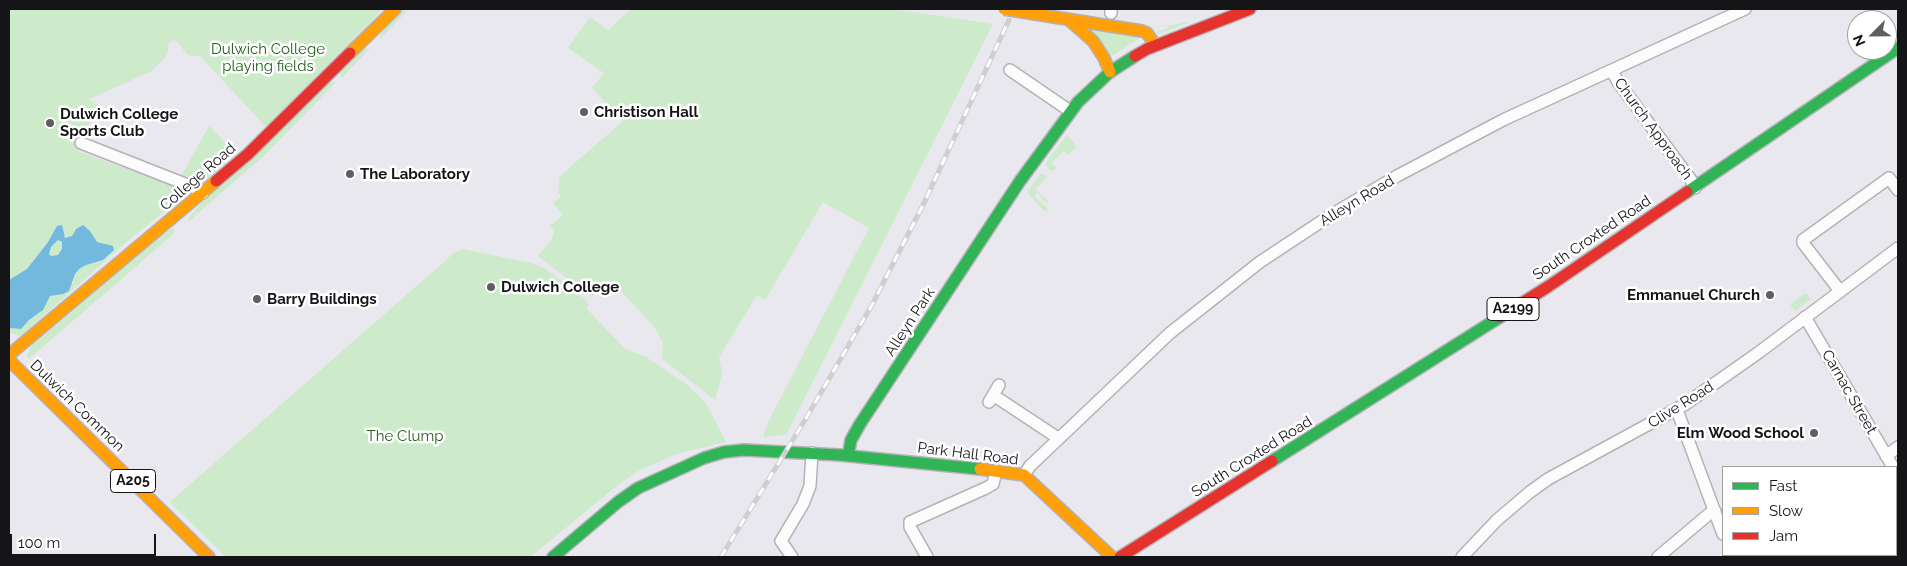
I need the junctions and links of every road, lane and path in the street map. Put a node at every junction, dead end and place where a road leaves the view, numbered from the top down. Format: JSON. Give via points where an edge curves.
{"nodes":[{"id":1,"x":394,"y":9,"type":"edge"},
{"id":2,"x":1004,"y":9,"type":"edge"},
{"id":3,"x":1250,"y":9,"type":"edge"},
{"id":4,"x":1745,"y":9,"type":"edge"},
{"id":5,"x":1068,"y":19,"type":"junction"},
{"id":6,"x":1155,"y":45,"type":"junction"},
{"id":7,"x":1898,"y":48,"type":"edge"},
{"id":8,"x":1010,"y":70,"type":"dead end"},
{"id":9,"x":1612,"y":71,"type":"junction"},
{"id":10,"x":1110,"y":72,"type":"junction"},
{"id":11,"x":1070,"y":111,"type":"junction"},
{"id":12,"x":81,"y":144,"type":"dead end"},
{"id":13,"x":1694,"y":188,"type":"junction"},
{"id":14,"x":1898,"y":190,"type":"edge"},
{"id":15,"x":203,"y":193,"type":"junction"},
{"id":16,"x":1898,"y":248,"type":"edge"},
{"id":17,"x":1840,"y":291,"type":"junction"},
{"id":18,"x":1805,"y":317,"type":"junction"},
{"id":19,"x":9,"y":355,"type":"edge"},
{"id":20,"x":9,"y":360,"type":"edge"},
{"id":21,"x":994,"y":394,"type":"dead end"},
{"id":22,"x":1677,"y":410,"type":"junction"},
{"id":23,"x":1058,"y":438,"type":"junction"},
{"id":24,"x":1898,"y":447,"type":"edge"},
{"id":25,"x":812,"y":453,"type":"junction"},
{"id":26,"x":848,"y":456,"type":"junction"},
{"id":27,"x":1886,"y":456,"type":"junction"},
{"id":28,"x":1892,"y":466,"type":"edge"},
{"id":29,"x":996,"y":471,"type":"junction"},
{"id":30,"x":1024,"y":475,"type":"junction"},
{"id":31,"x":1715,"y":511,"type":"junction"},
{"id":32,"x":1722,"y":531,"type":"edge"},
{"id":33,"x":209,"y":557,"type":"edge"},
{"id":34,"x":553,"y":557,"type":"edge"},
{"id":35,"x":792,"y":557,"type":"edge"},
{"id":36,"x":927,"y":557,"type":"edge"},
{"id":37,"x":1112,"y":557,"type":"edge"},
{"id":38,"x":1120,"y":557,"type":"edge"},
{"id":39,"x":1462,"y":557,"type":"edge"},
{"id":40,"x":1658,"y":557,"type":"edge"}],
"edges":[{"from":1,"to":15,"type":"main road","name":"College Road","via":[[276,127]]},
{"from":2,"to":5,"type":"main road","bridge":true},
{"from":3,"to":6,"type":"main road","name":"Alleyn Park"},
{"from":4,"to":9,"type":"street","name":"Alleyn Road"},
{"from":5,"to":6,"type":"main road","via":[[1142,31]]},
{"from":5,"to":10,"type":"main road","via":[[1093,41]]},
{"from":6,"to":10,"type":"main road","name":"Alleyn Park"},
{"from":7,"to":13,"type":"main road","name":"South Croxted Road","number":"A2199"},
{"from":8,"to":11,"type":"street"},
{"from":9,"to":13,"type":"street","name":"Church Approach"},
{"from":9,"to":23,"type":"street","name":"Alleyn Road","via":[[1503,120],[1429,158],[1275,252],[1170,332]]},
{"from":10,"to":11,"type":"main road","name":"Alleyn Park"},
{"from":11,"to":26,"type":"main road","name":"Alleyn Park","via":[[1020,181],[860,424],[851,440]]},
{"from":12,"to":15,"type":"street"},
{"from":13,"to":38,"type":"main road","name":"South Croxted Road","number":"A2199","via":[[1549,286]]},
{"from":14,"to":17,"type":"street","via":[[1889,178],[1803,240]]},
{"from":15,"to":19,"type":"main road","name":"College Road"},
{"from":16,"to":17,"type":"street","name":"Clive Road"},
{"from":17,"to":18,"type":"street","name":"Clive Road"},
{"from":18,"to":22,"type":"street","name":"Clive Road"},
{"from":18,"to":27,"type":"street","name":"Carnac Street"},
{"from":20,"to":33,"type":"main road","name":"Dulwich Common","number":"A205"},
{"from":21,"to":23,"type":"street"},
{"from":22,"to":31,"type":"street"},
{"from":22,"to":39,"type":"street","name":"Clive Road","via":[[1548,479],[1497,520]]},
{"from":23,"to":30,"type":"street","name":"Alleyn Road"},
{"from":24,"to":27,"type":"street"},
{"from":25,"to":26,"type":"main road"},
{"from":25,"to":34,"type":"main road","via":[[744,450],[704,458],[626,496]]},
{"from":25,"to":35,"type":"street","via":[[810,486],[781,540]]},
{"from":26,"to":29,"type":"main road","name":"Park Hall Road"},
{"from":27,"to":28,"type":"street","name":"Carnac Street"},
{"from":29,"to":30,"type":"main road","name":"Park Hall Road"},
{"from":29,"to":36,"type":"street","via":[[992,484],[986,488],[910,522]]},
{"from":30,"to":37,"type":"main road","name":"Park Hall Road"},
{"from":31,"to":32,"type":"street"},
{"from":31,"to":40,"type":"street"}]}
